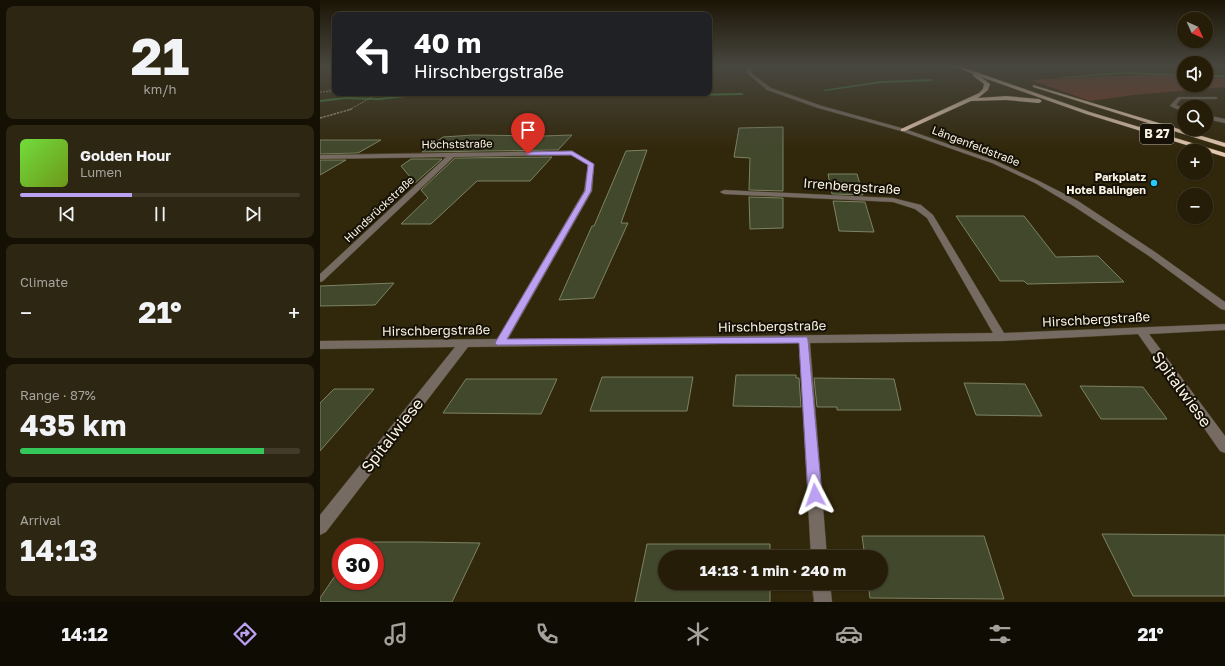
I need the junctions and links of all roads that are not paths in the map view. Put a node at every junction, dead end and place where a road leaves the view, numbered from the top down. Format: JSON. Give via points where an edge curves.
{"nodes":[{"id":1,"x":783,"y":94,"type":"edge"},
{"id":2,"x":980,"y":94,"type":"edge"},
{"id":3,"x":1035,"y":94,"type":"edge"},
{"id":4,"x":1062,"y":94,"type":"edge"},
{"id":5,"x":1216,"y":98,"type":"dead end"},
{"id":6,"x":968,"y":100,"type":"junction"},
{"id":7,"x":1178,"y":100,"type":"edge"},
{"id":8,"x":1177,"y":101,"type":"edge"},
{"id":9,"x":1177,"y":107,"type":"edge"},
{"id":10,"x":1088,"y":113,"type":"junction"},
{"id":11,"x":1213,"y":118,"type":"edge"},
{"id":12,"x":1225,"y":122,"type":"edge"},
{"id":13,"x":903,"y":130,"type":"junction"},
{"id":14,"x":1225,"y":144,"type":"edge"},
{"id":15,"x":453,"y":154,"type":"junction"},
{"id":16,"x":1225,"y":155,"type":"edge"},
{"id":17,"x":320,"y":157,"type":"edge"},
{"id":18,"x":724,"y":192,"type":"dead end"},
{"id":19,"x":320,"y":279,"type":"edge"},
{"id":20,"x":1225,"y":307,"type":"edge"},
{"id":21,"x":1225,"y":327,"type":"edge"},
{"id":22,"x":1140,"y":330,"type":"junction"},
{"id":23,"x":1001,"y":337,"type":"junction"},
{"id":24,"x":804,"y":340,"type":"junction"},
{"id":25,"x":500,"y":343,"type":"junction"},
{"id":26,"x":464,"y":344,"type":"junction"},
{"id":27,"x":320,"y":345,"type":"edge"},
{"id":28,"x":1225,"y":447,"type":"edge"},
{"id":29,"x":320,"y":526,"type":"edge"},
{"id":30,"x":819,"y":550,"type":"edge"},
{"id":31,"x":822,"y":590,"type":"edge"},
{"id":32,"x":823,"y":602,"type":"edge"}],
"edges":[{"from":1,"to":13,"type":"street","name":"Längenfeldstraße"},
{"from":2,"to":6,"type":"highway"},
{"from":3,"to":10,"type":"highway","number":"B 27"},
{"from":4,"to":14,"type":"highway","number":"B 27"},
{"from":5,"to":7,"type":"street"},
{"from":6,"to":10,"type":"highway","via":[[993,97],[1024,99]]},
{"from":6,"to":13,"type":"highway"},
{"from":8,"to":9,"type":"street","via":[[1173,106]]},
{"from":10,"to":16,"type":"highway","number":"B 27"},
{"from":11,"to":12,"type":"street"},
{"from":13,"to":20,"type":"street","name":"Längenfeldstraße","via":[[994,162],[1075,203]]},
{"from":15,"to":17,"type":"street","name":"Höchststraße"},
{"from":15,"to":19,"type":"street","name":"Hundsrückstraße"},
{"from":15,"to":25,"type":"street","name":"Höchststraße","via":[[572,153],[591,164],[588,191]]},
{"from":18,"to":23,"type":"street","name":"Irrenbergstraße","via":[[893,200],[918,207],[930,217]]},
{"from":21,"to":22,"type":"street","name":"Hirschbergstraße"},
{"from":22,"to":23,"type":"street","name":"Hirschbergstraße"},
{"from":22,"to":28,"type":"street","name":"Spitalwiese"},
{"from":23,"to":24,"type":"street","name":"Hirschbergstraße"},
{"from":24,"to":25,"type":"street","name":"Hirschbergstraße"},
{"from":24,"to":30,"type":"street"},
{"from":25,"to":26,"type":"street","name":"Hirschbergstraße"},
{"from":26,"to":27,"type":"street","name":"Hirschbergstraße"},
{"from":26,"to":29,"type":"street","name":"Spitalwiese"},
{"from":31,"to":32,"type":"street"}]}
